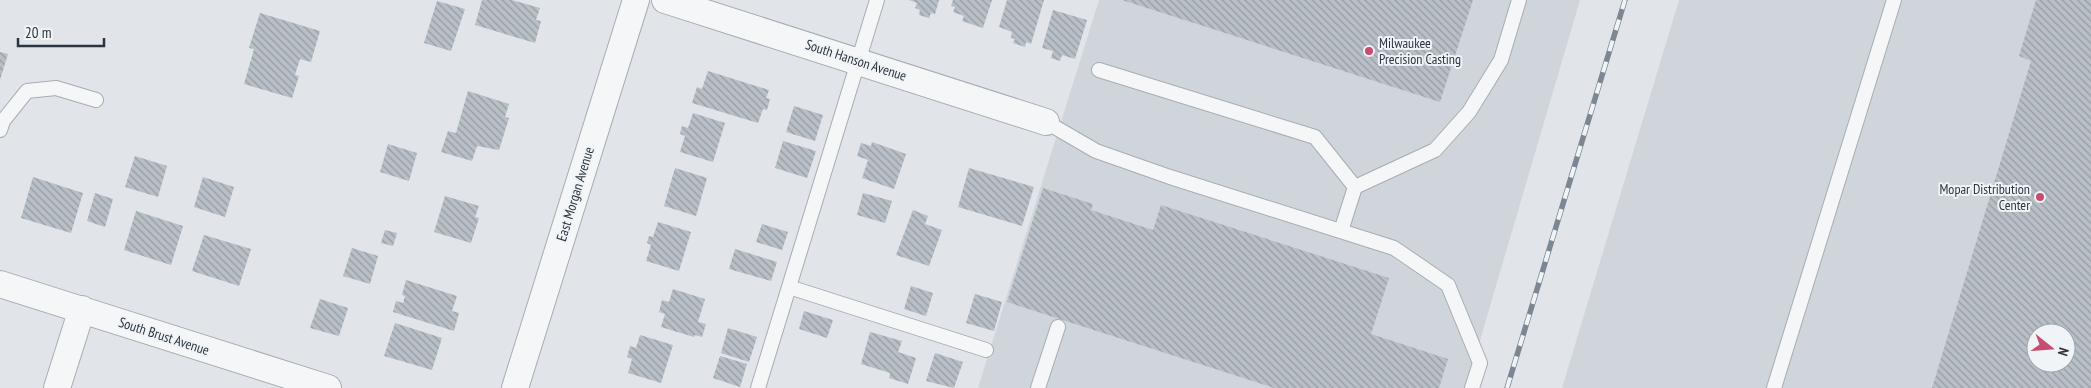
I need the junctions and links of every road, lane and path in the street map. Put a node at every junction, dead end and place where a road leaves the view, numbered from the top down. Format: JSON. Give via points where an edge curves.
{"nodes":[{"id":1,"x":636,"y":0,"type":"edge"},
{"id":2,"x":665,"y":0,"type":"edge"},
{"id":3,"x":877,"y":0,"type":"edge"},
{"id":4,"x":1519,"y":0,"type":"edge"},
{"id":5,"x":1894,"y":0,"type":"edge"},
{"id":6,"x":858,"y":60,"type":"junction"},
{"id":7,"x":1099,"y":70,"type":"dead end"},
{"id":8,"x":96,"y":100,"type":"dead end"},
{"id":9,"x":1046,"y":122,"type":"joint"},
{"id":10,"x":0,"y":130,"type":"edge"},
{"id":11,"x":1355,"y":187,"type":"junction"},
{"id":12,"x":1341,"y":231,"type":"junction"},
{"id":13,"x":0,"y":284,"type":"edge"},
{"id":14,"x":789,"y":287,"type":"junction"},
{"id":15,"x":82,"y":309,"type":"junction"},
{"id":16,"x":1058,"y":327,"type":"dead end"},
{"id":17,"x":986,"y":350,"type":"dead end"},
{"id":18,"x":57,"y":388,"type":"edge"},
{"id":19,"x":328,"y":388,"type":"edge"},
{"id":20,"x":515,"y":388,"type":"edge"},
{"id":21,"x":758,"y":388,"type":"edge"},
{"id":22,"x":1038,"y":388,"type":"edge"},
{"id":23,"x":1472,"y":388,"type":"edge"},
{"id":24,"x":1774,"y":388,"type":"edge"}],
"edges":[{"from":1,"to":20,"type":"street","name":"East Morgan Avenue"},
{"from":2,"to":6,"type":"street","name":"South Hanson Avenue"},
{"from":3,"to":6,"type":"lane"},
{"from":4,"to":11,"type":"lane","via":[[1501,60],[1470,112],[1435,150]]},
{"from":5,"to":24,"type":"lane"},
{"from":6,"to":9,"type":"street","name":"South Hanson Avenue"},
{"from":6,"to":14,"type":"lane"},
{"from":7,"to":11,"type":"lane","via":[[1315,138]]},
{"from":8,"to":10,"type":"lane","via":[[56,88],[27,91]]},
{"from":9,"to":12,"type":"lane","via":[[1096,150]]},
{"from":11,"to":12,"type":"lane"},
{"from":12,"to":23,"type":"lane","via":[[1394,248],[1448,284],[1480,363]]},
{"from":13,"to":15,"type":"street","name":"South Brust Avenue"},
{"from":14,"to":17,"type":"lane"},
{"from":14,"to":21,"type":"lane"},
{"from":15,"to":18,"type":"street"},
{"from":15,"to":19,"type":"street","name":"South Brust Avenue"},
{"from":16,"to":22,"type":"lane"}]}
